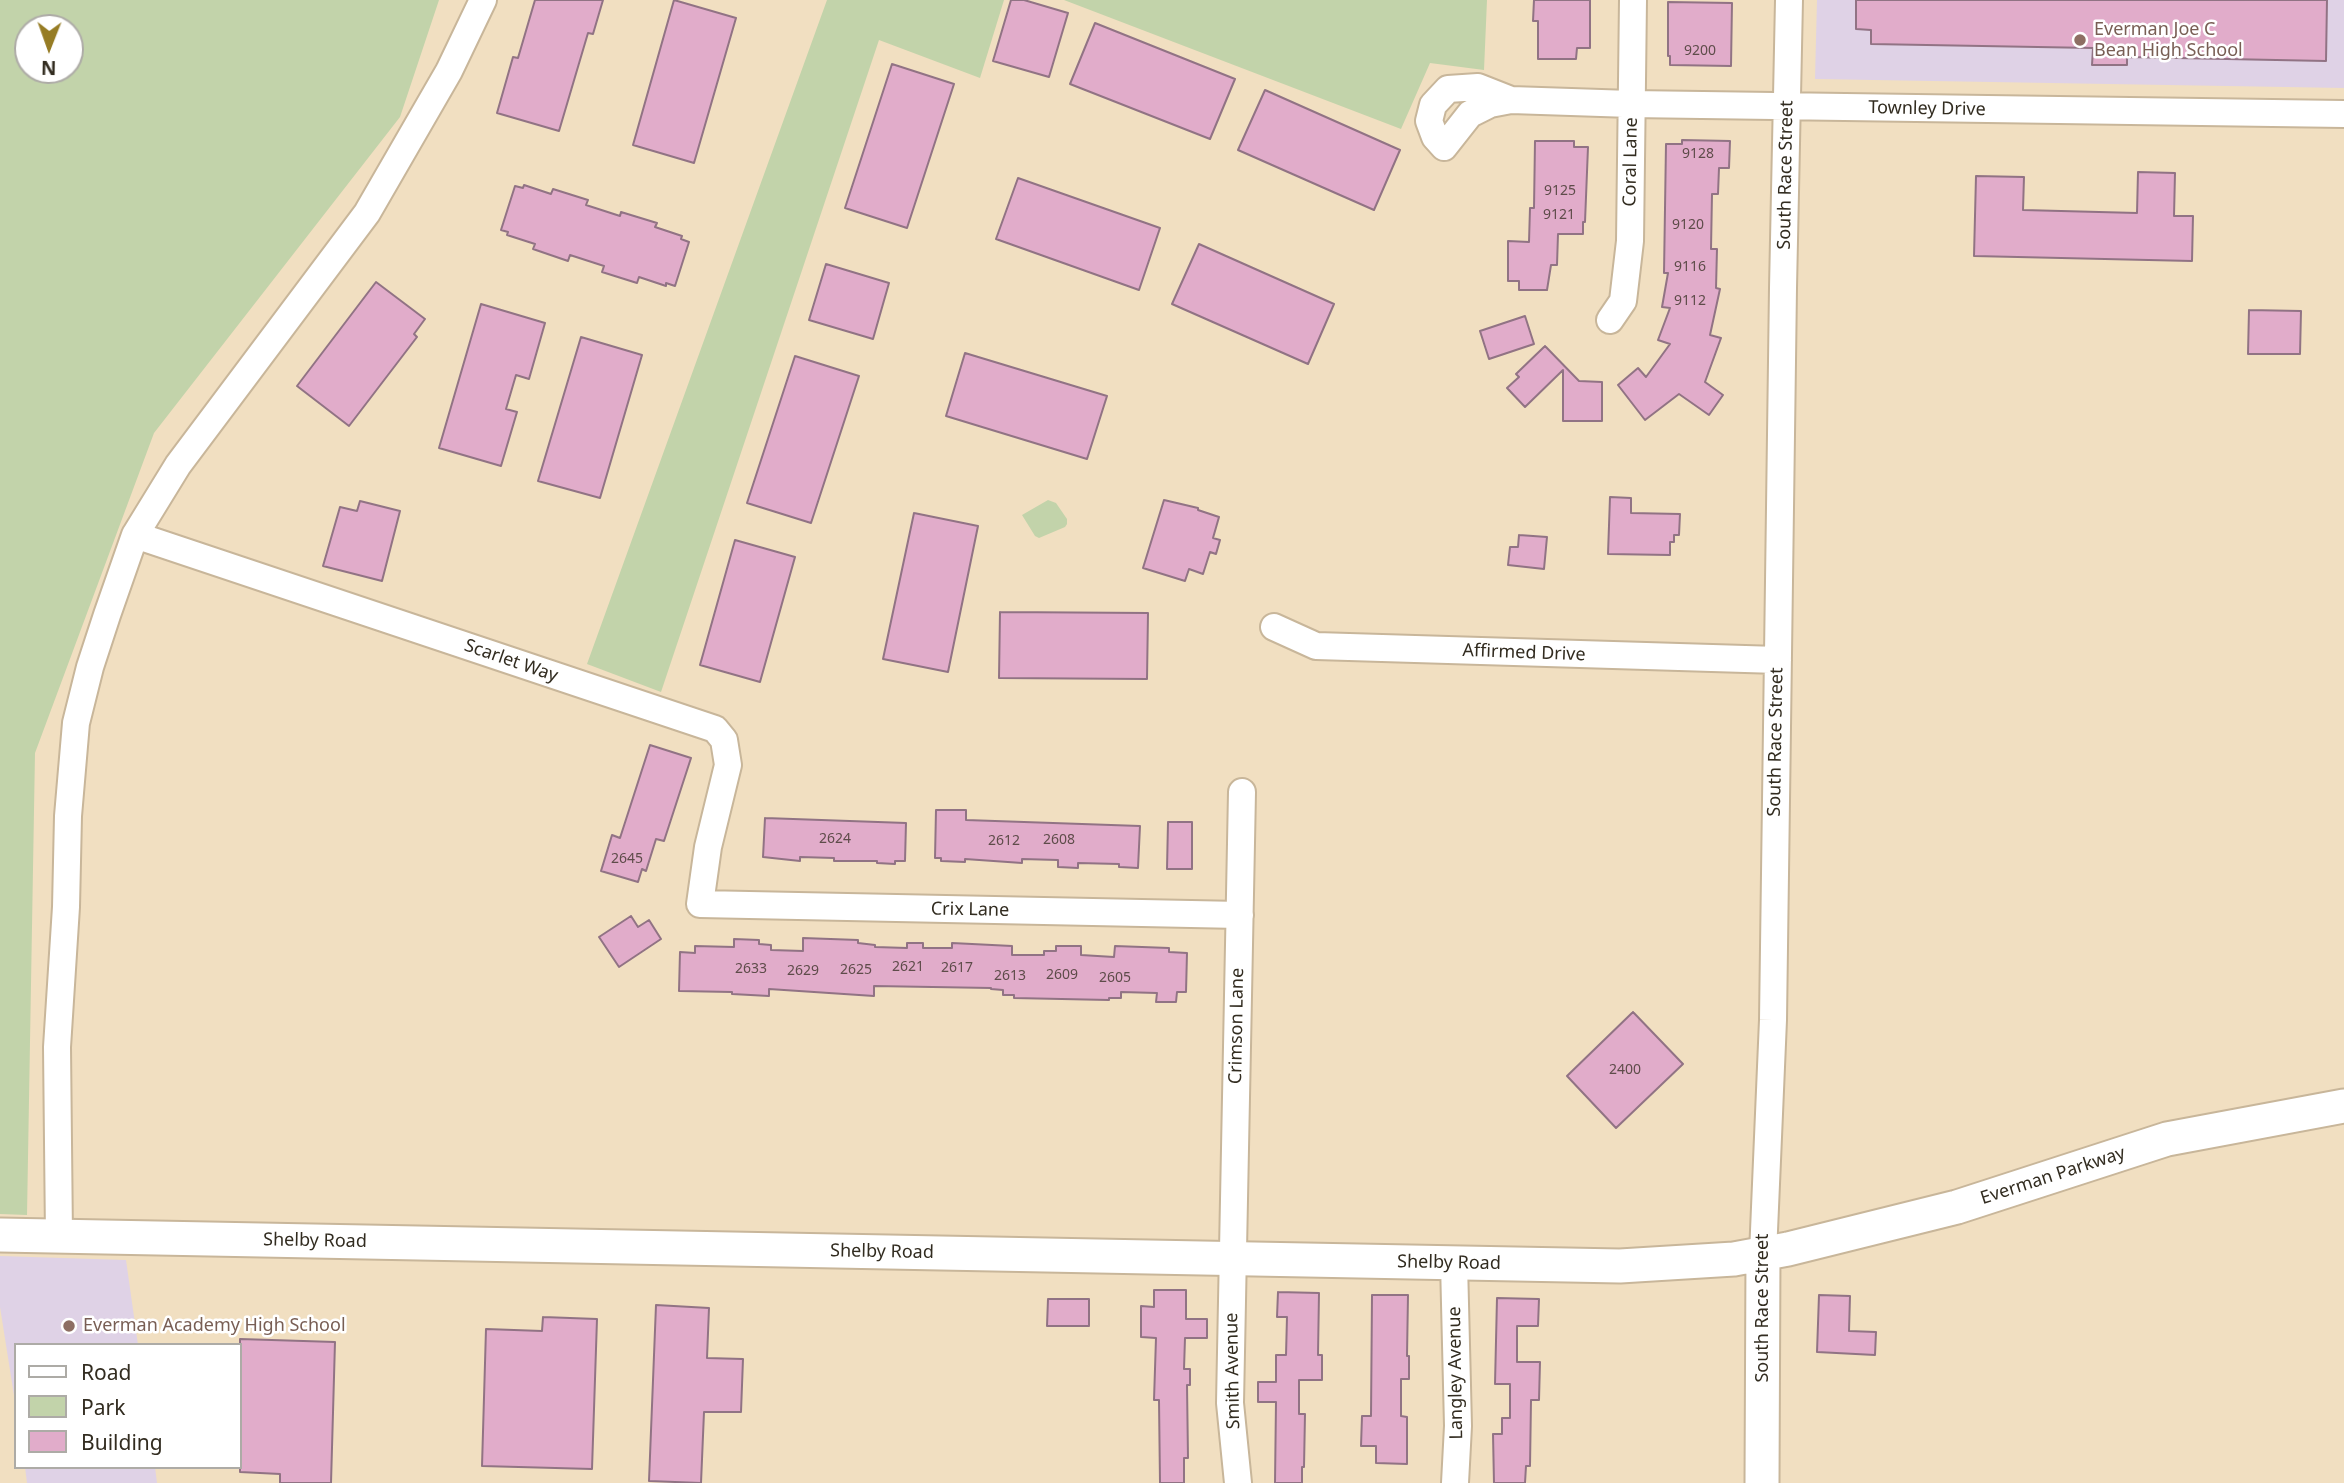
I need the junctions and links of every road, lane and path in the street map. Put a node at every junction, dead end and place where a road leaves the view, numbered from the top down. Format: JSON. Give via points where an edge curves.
{"nodes":[{"id":1,"x":483,"y":0,"type":"edge"},
{"id":2,"x":1633,"y":0,"type":"edge"},
{"id":3,"x":1789,"y":0,"type":"edge"},
{"id":4,"x":1511,"y":100,"type":"dead end"},
{"id":5,"x":1631,"y":104,"type":"junction"},
{"id":6,"x":1787,"y":107,"type":"junction"},
{"id":7,"x":2344,"y":114,"type":"edge"},
{"id":8,"x":1610,"y":320,"type":"dead end"},
{"id":9,"x":135,"y":535,"type":"junction"},
{"id":10,"x":1275,"y":626,"type":"dead end"},
{"id":11,"x":1777,"y":660,"type":"junction"},
{"id":12,"x":1242,"y":792,"type":"dead end"},
{"id":13,"x":700,"y":904,"type":"joint"},
{"id":14,"x":1240,"y":915,"type":"junction"},
{"id":15,"x":2344,"y":1106,"type":"edge"},
{"id":16,"x":0,"y":1235,"type":"edge"},
{"id":17,"x":59,"y":1237,"type":"junction"},
{"id":18,"x":1763,"y":1254,"type":"junction"},
{"id":19,"x":1232,"y":1259,"type":"junction"},
{"id":20,"x":1454,"y":1263,"type":"junction"},
{"id":21,"x":1238,"y":1483,"type":"edge"},
{"id":22,"x":1455,"y":1483,"type":"edge"},
{"id":23,"x":1762,"y":1483,"type":"edge"}],
"edges":[{"from":1,"to":9,"type":"street","via":[[449,71],[367,213],[178,466]]},
{"from":2,"to":5,"type":"street","name":"Coral Lane"},
{"from":3,"to":6,"type":"street","name":"South Race Street"},
{"from":4,"to":5,"type":"street","name":"Townley Drive"},
{"from":5,"to":6,"type":"street","name":"Townley Drive"},
{"from":5,"to":8,"type":"street","name":"Coral Lane","via":[[1630,241],[1623,301]]},
{"from":6,"to":7,"type":"street","name":"Townley Drive"},
{"from":6,"to":11,"type":"street","name":"South Race Street"},
{"from":9,"to":13,"type":"street","name":"Scarlet Way","via":[[715,729],[724,740],[728,765]]},
{"from":9,"to":17,"type":"street","via":[[76,723],[57,1047]]},
{"from":10,"to":11,"type":"street","name":"Affirmed Drive","via":[[1316,646]]},
{"from":11,"to":18,"type":"street","name":"South Race Street","via":[[1773,1020]]},
{"from":12,"to":14,"type":"street","name":"Crimson Lane"},
{"from":13,"to":14,"type":"street","name":"Crix Lane"},
{"from":14,"to":19,"type":"street","name":"Crimson Lane"},
{"from":15,"to":18,"type":"main road","name":"Everman Parkway","via":[[2167,1139],[1957,1207]]},
{"from":16,"to":17,"type":"main road","name":"Shelby Road"},
{"from":17,"to":19,"type":"main road","name":"Shelby Road"},
{"from":18,"to":20,"type":"main road","name":"Shelby Road","via":[[1620,1266]]},
{"from":18,"to":23,"type":"main road","name":"South Race Street"},
{"from":19,"to":20,"type":"main road","name":"Shelby Road"},
{"from":19,"to":21,"type":"street","name":"Smith Avenue","via":[[1230,1403]]},
{"from":20,"to":22,"type":"street","name":"Langley Avenue"}]}
